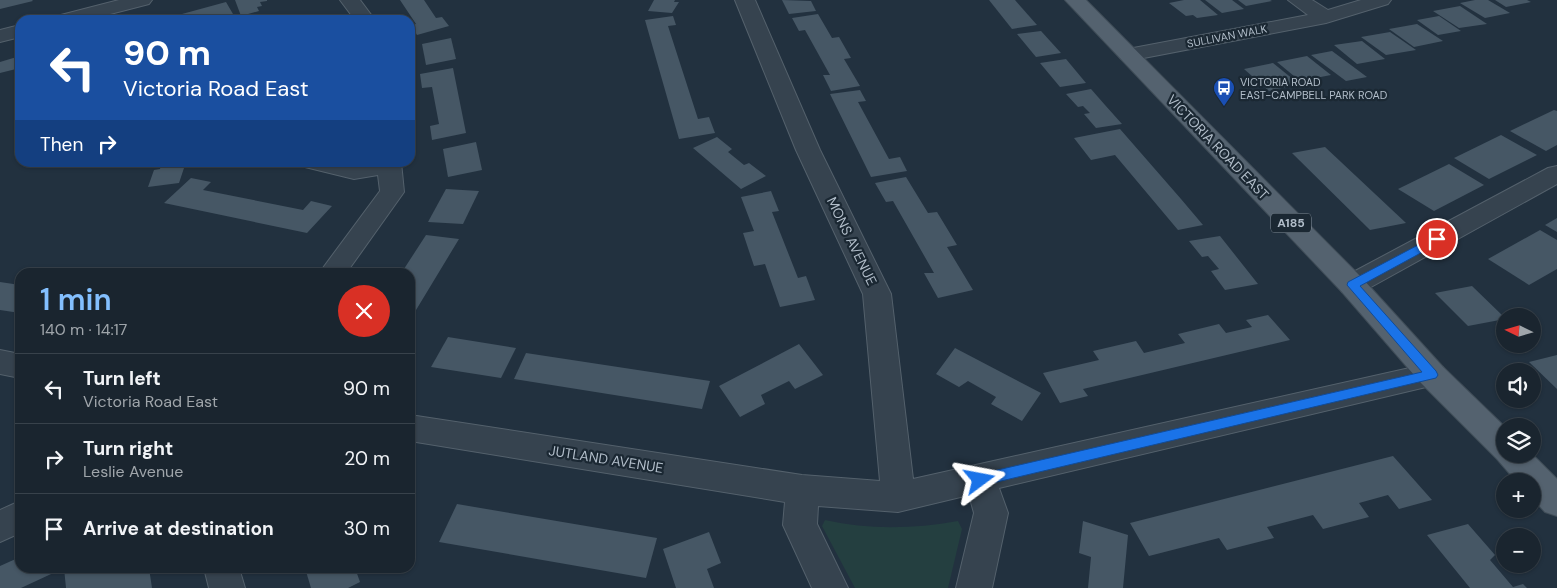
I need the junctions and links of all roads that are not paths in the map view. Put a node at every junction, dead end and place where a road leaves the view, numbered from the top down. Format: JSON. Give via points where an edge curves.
{"nodes":[{"id":1,"x":142,"y":0,"type":"edge"},
{"id":2,"x":350,"y":0,"type":"edge"},
{"id":3,"x":746,"y":0,"type":"edge"},
{"id":4,"x":1074,"y":0,"type":"edge"},
{"id":5,"x":1298,"y":0,"type":"edge"},
{"id":6,"x":1381,"y":0,"type":"edge"},
{"id":7,"x":84,"y":15,"type":"edge"},
{"id":8,"x":361,"y":15,"type":"edge"},
{"id":9,"x":1326,"y":17,"type":"junction"},
{"id":10,"x":15,"y":33,"type":"edge"},
{"id":11,"x":0,"y":36,"type":"edge"},
{"id":12,"x":1128,"y":55,"type":"junction"},
{"id":13,"x":339,"y":167,"type":"edge"},
{"id":14,"x":372,"y":167,"type":"edge"},
{"id":15,"x":390,"y":167,"type":"edge"},
{"id":16,"x":1557,"y":174,"type":"edge"},
{"id":17,"x":336,"y":268,"type":"edge"},
{"id":18,"x":1352,"y":285,"type":"junction"},
{"id":19,"x":0,"y":362,"type":"edge"},
{"id":20,"x":15,"y":365,"type":"edge"},
{"id":21,"x":1432,"y":375,"type":"junction"},
{"id":22,"x":415,"y":429,"type":"edge"},
{"id":23,"x":1496,"y":439,"type":"edge"},
{"id":24,"x":1520,"y":463,"type":"edge"},
{"id":25,"x":980,"y":480,"type":"junction"},
{"id":26,"x":802,"y":490,"type":"junction"},
{"id":27,"x":898,"y":497,"type":"junction"},
{"id":28,"x":1557,"y":500,"type":"edge"},
{"id":29,"x":15,"y":519,"type":"edge"},
{"id":30,"x":0,"y":526,"type":"edge"},
{"id":31,"x":223,"y":573,"type":"edge"},
{"id":32,"x":227,"y":588,"type":"edge"},
{"id":33,"x":830,"y":588,"type":"edge"},
{"id":34,"x":974,"y":588,"type":"edge"}],
"edges":[{"from":1,"to":7,"type":"street"},
{"from":2,"to":8,"type":"street"},
{"from":3,"to":27,"type":"street","name":"MONS AVENUE","via":[[808,150],[877,294]]},
{"from":4,"to":12,"type":"main road","name":"VICTORIA ROAD EAST","number":"A185"},
{"from":5,"to":9,"type":"street"},
{"from":6,"to":9,"type":"street","name":"SULLIVAN WALK"},
{"from":9,"to":12,"type":"street","name":"SULLIVAN WALK"},
{"from":10,"to":11,"type":"street"},
{"from":12,"to":18,"type":"main road","name":"VICTORIA ROAD EAST","number":"A185"},
{"from":13,"to":14,"type":"street","via":[[354,170]]},
{"from":15,"to":17,"type":"street","via":[[392,192]]},
{"from":16,"to":18,"type":"street"},
{"from":18,"to":21,"type":"main road","name":"VICTORIA ROAD EAST","number":"A185"},
{"from":19,"to":20,"type":"street"},
{"from":21,"to":23,"type":"main road","name":"VICTORIA ROAD EAST","number":"A185"},
{"from":21,"to":25,"type":"street","name":"JUTLAND AVENUE"},
{"from":22,"to":26,"type":"street","name":"JUTLAND AVENUE"},
{"from":24,"to":28,"type":"main road"},
{"from":25,"to":27,"type":"street","name":"JUTLAND AVENUE"},
{"from":25,"to":34,"type":"street","via":[[991,513]]},
{"from":26,"to":27,"type":"street","name":"JUTLAND AVENUE"},
{"from":26,"to":33,"type":"street","via":[[800,525]]},
{"from":29,"to":30,"type":"street"},
{"from":31,"to":32,"type":"street"}]}
